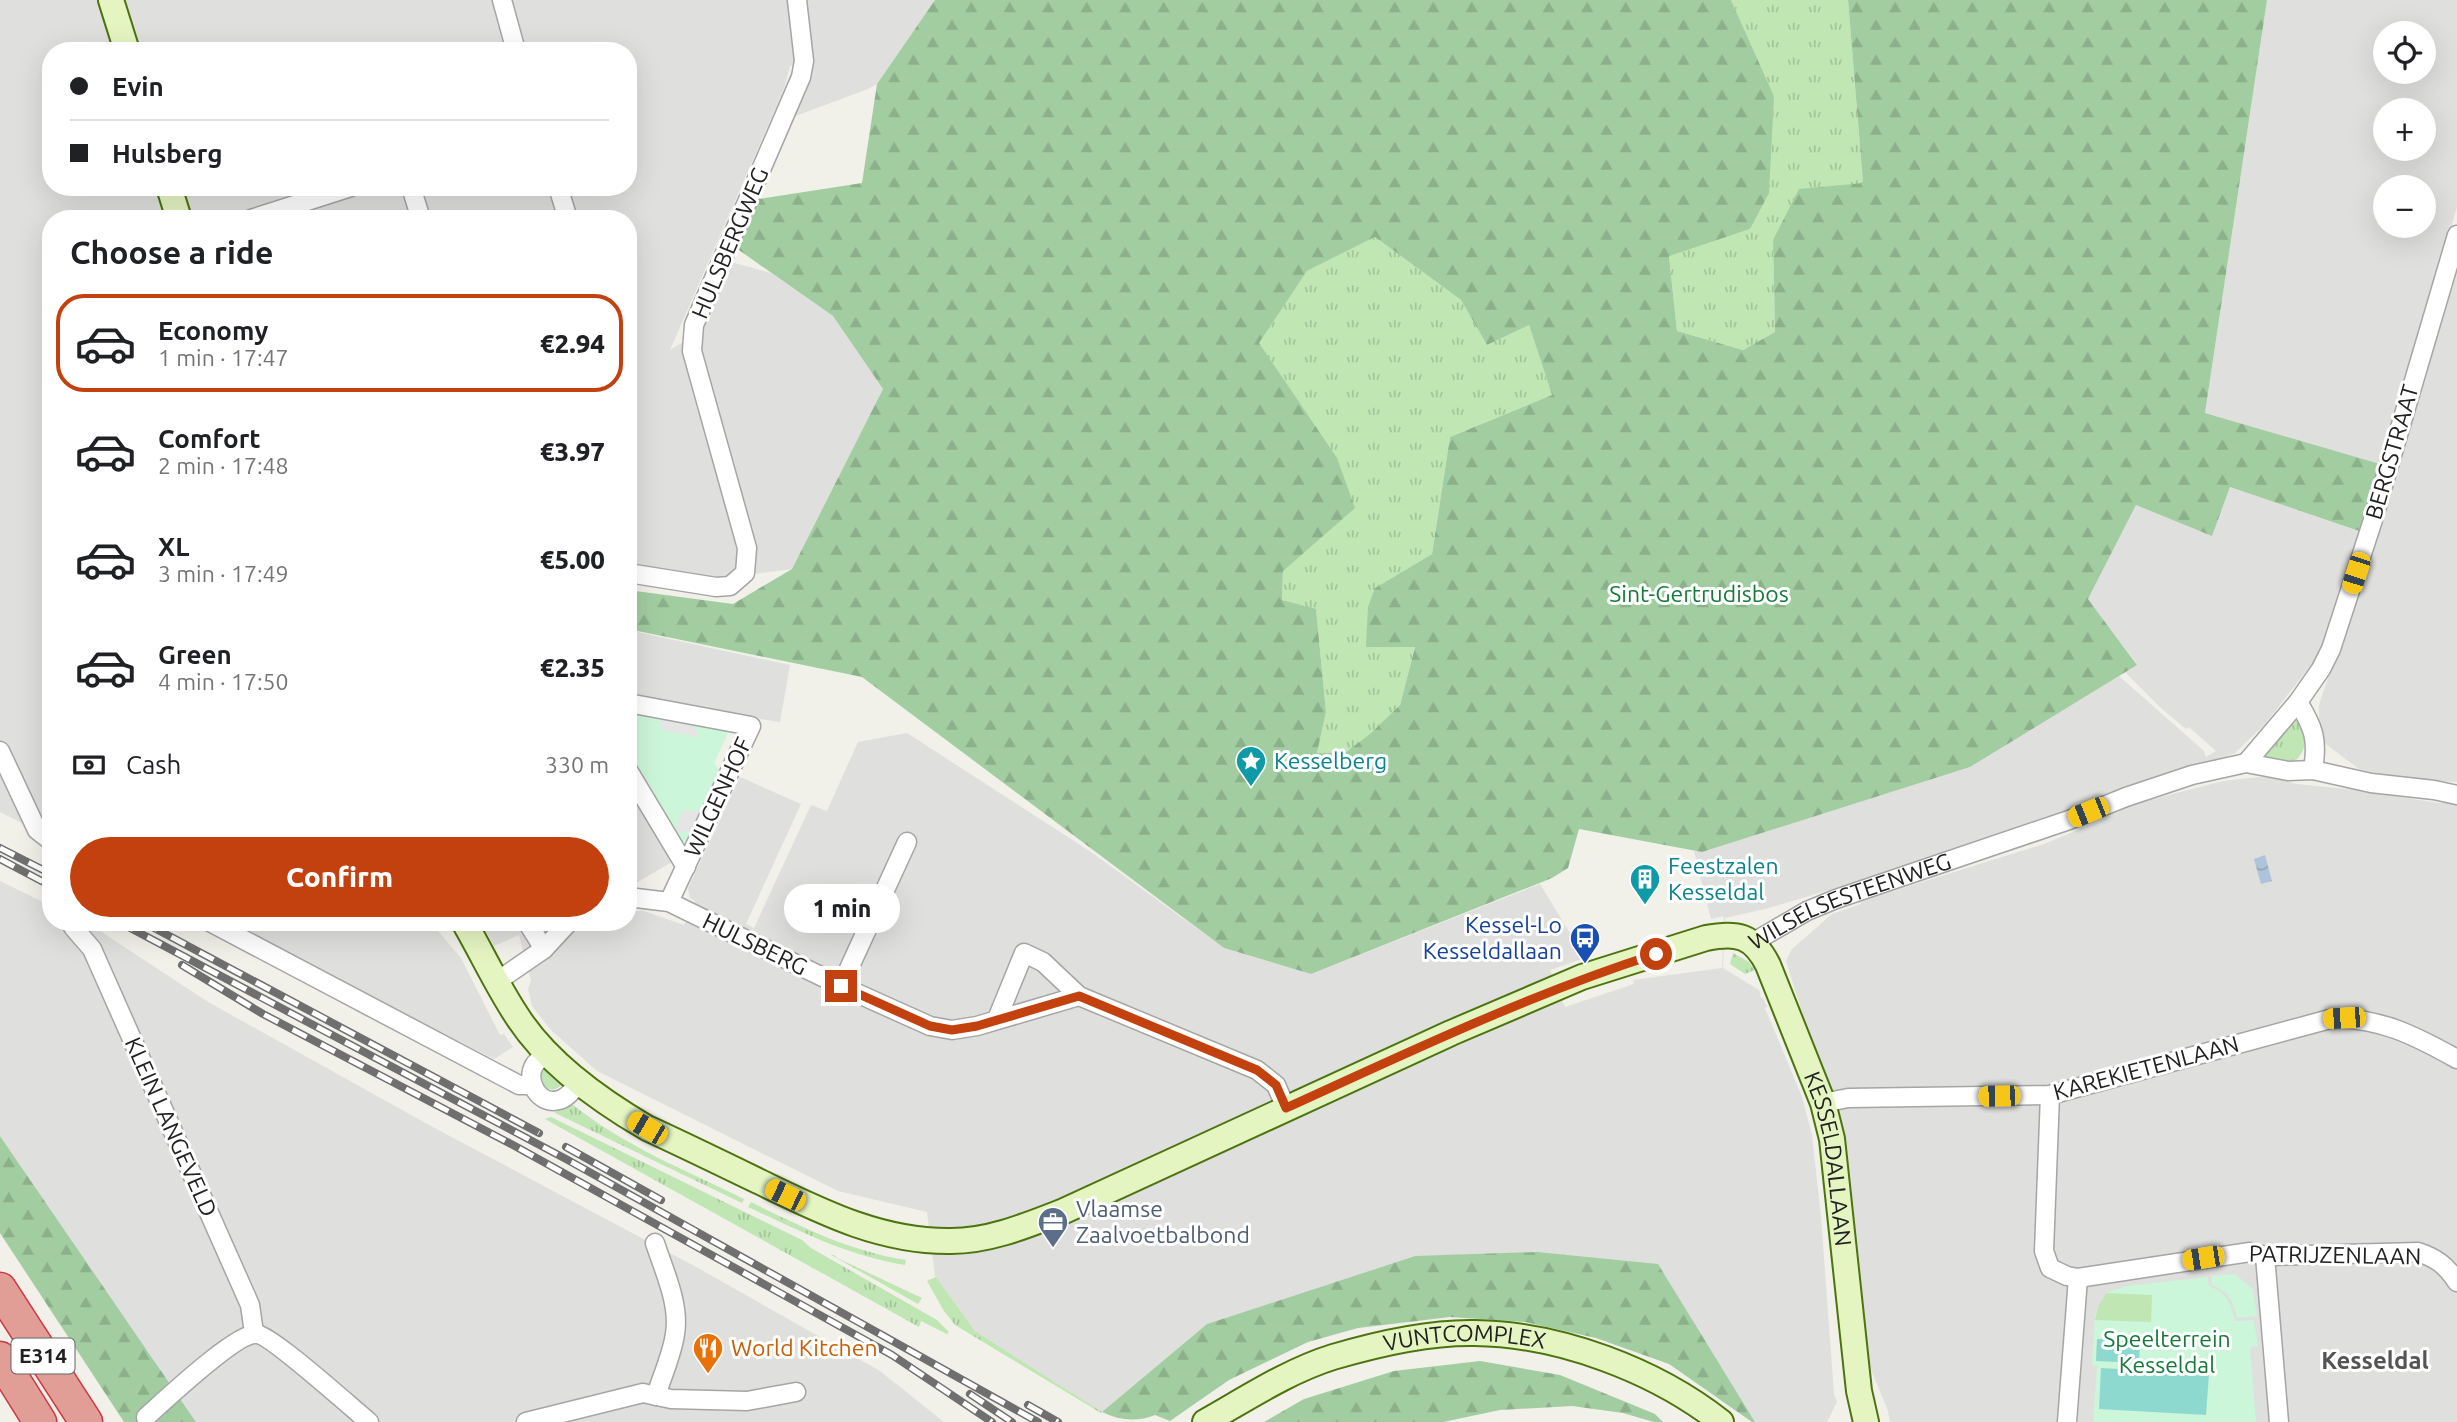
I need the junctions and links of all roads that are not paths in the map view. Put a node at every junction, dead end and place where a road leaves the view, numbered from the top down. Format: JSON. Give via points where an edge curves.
{"nodes":[{"id":1,"x":111,"y":0,"type":"edge"},
{"id":2,"x":502,"y":0,"type":"edge"},
{"id":3,"x":797,"y":0,"type":"edge"},
{"id":4,"x":124,"y":42,"type":"edge"},
{"id":5,"x":514,"y":42,"type":"edge"},
{"id":6,"x":323,"y":196,"type":"edge"},
{"id":7,"x":279,"y":210,"type":"edge"},
{"id":8,"x":2457,"y":235,"type":"edge"},
{"id":9,"x":637,"y":574,"type":"edge"},
{"id":10,"x":2298,"y":702,"type":"junction"},
{"id":11,"x":637,"y":705,"type":"edge"},
{"id":12,"x":0,"y":751,"type":"edge"},
{"id":13,"x":2246,"y":763,"type":"junction"},
{"id":14,"x":2313,"y":770,"type":"junction"},
{"id":15,"x":637,"y":785,"type":"edge"},
{"id":16,"x":2457,"y":795,"type":"edge"},
{"id":17,"x":42,"y":833,"type":"edge"},
{"id":18,"x":907,"y":842,"type":"dead end"},
{"id":19,"x":686,"y":867,"type":"junction"},
{"id":20,"x":637,"y":898,"type":"edge"},
{"id":21,"x":669,"y":902,"type":"junction"},
{"id":22,"x":76,"y":931,"type":"edge"},
{"id":23,"x":227,"y":931,"type":"edge"},
{"id":24,"x":469,"y":931,"type":"edge"},
{"id":25,"x":533,"y":931,"type":"edge"},
{"id":26,"x":561,"y":931,"type":"edge"},
{"id":27,"x":1752,"y":943,"type":"junction"},
{"id":28,"x":544,"y":949,"type":"junction"},
{"id":29,"x":496,"y":982,"type":"junction"},
{"id":30,"x":841,"y":986,"type":"junction"},
{"id":31,"x":1079,"y":996,"type":"junction"},
{"id":32,"x":997,"y":1019,"type":"junction"},
{"id":33,"x":547,"y":1052,"type":"junction"},
{"id":34,"x":2457,"y":1059,"type":"edge"},
{"id":35,"x":580,"y":1082,"type":"junction"},
{"id":36,"x":533,"y":1086,"type":"junction"},
{"id":37,"x":2050,"y":1095,"type":"junction"},
{"id":38,"x":1823,"y":1103,"type":"junction"},
{"id":39,"x":1286,"y":1108,"type":"junction"},
{"id":40,"x":655,"y":1243,"type":"dead end"},
{"id":41,"x":2265,"y":1256,"type":"junction"},
{"id":42,"x":2078,"y":1278,"type":"junction"},
{"id":43,"x":2457,"y":1282,"type":"edge"},
{"id":44,"x":0,"y":1289,"type":"edge"},
{"id":45,"x":254,"y":1333,"type":"junction"},
{"id":46,"x":0,"y":1359,"type":"edge"},
{"id":47,"x":1859,"y":1391,"type":"junction"},
{"id":48,"x":796,"y":1392,"type":"dead end"},
{"id":49,"x":656,"y":1396,"type":"junction"},
{"id":50,"x":146,"y":1417,"type":"dead end"},
{"id":51,"x":40,"y":1422,"type":"edge"},
{"id":52,"x":86,"y":1422,"type":"edge"},
{"id":53,"x":369,"y":1422,"type":"edge"},
{"id":54,"x":526,"y":1422,"type":"edge"},
{"id":55,"x":1205,"y":1422,"type":"edge"},
{"id":56,"x":1229,"y":1422,"type":"edge"},
{"id":57,"x":1700,"y":1422,"type":"edge"},
{"id":58,"x":1721,"y":1422,"type":"edge"},
{"id":59,"x":1853,"y":1422,"type":"edge"},
{"id":60,"x":1867,"y":1422,"type":"edge"},
{"id":61,"x":2067,"y":1422,"type":"edge"},
{"id":62,"x":2279,"y":1422,"type":"edge"}],
"edges":[{"from":1,"to":4,"type":"street"},
{"from":2,"to":5,"type":"street"},
{"from":3,"to":9,"type":"street","name":"HULSBERGWEG","via":[[804,61],[801,78],[694,325],[692,351],[747,548],[745,573],[730,586],[716,587]]},
{"from":6,"to":7,"type":"street"},
{"from":8,"to":10,"type":"street","name":"BERGSTRAAT","via":[[2338,629],[2321,669]]},
{"from":10,"to":13,"type":"street"},
{"from":10,"to":14,"type":"street","via":[[2317,747]]},
{"from":11,"to":19,"type":"street","name":"WILGENHOF","via":[[751,726]]},
{"from":12,"to":17,"type":"street"},
{"from":13,"to":14,"type":"street","name":"WILSELSESTEENWEG","via":[[2288,771]]},
{"from":13,"to":27,"type":"street","name":"WILSELSESTEENWEG","via":[[2192,775],[1836,899]]},
{"from":14,"to":16,"type":"street","name":"WILSELSESTEENWEG"},
{"from":15,"to":19,"type":"street","name":"WILGENHOF"},
{"from":18,"to":30,"type":"street"},
{"from":19,"to":21,"type":"street","name":"WILGENHOF"},
{"from":20,"to":21,"type":"street","name":"HULSBERG"},
{"from":21,"to":30,"type":"street","name":"HULSBERG"},
{"from":22,"to":45,"type":"street","name":"KLEIN LANGEVELD","via":[[92,949],[250,1305]]},
{"from":23,"to":36,"type":"street","via":[[519,1085]]},
{"from":24,"to":29,"type":"street","name":"WILSELSESTEENWEG"},
{"from":25,"to":28,"type":"street"},
{"from":26,"to":28,"type":"street"},
{"from":27,"to":38,"type":"street","name":"KESSELDALLAAN","via":[[1768,965]]},
{"from":27,"to":39,"type":"street","name":"WILSELSESTEENWEG","via":[[1723,934],[1582,977]]},
{"from":28,"to":29,"type":"street"},
{"from":29,"to":33,"type":"street","name":"WILSELSESTEENWEG","via":[[517,1018]]},
{"from":30,"to":32,"type":"street","name":"HULSBERG","via":[[930,1026],[952,1030]]},
{"from":31,"to":32,"type":"street","name":"HULSBERG"},
{"from":31,"to":32,"type":"street","via":[[1043,962],[1024,953]]},
{"from":31,"to":39,"type":"street","via":[[1257,1070],[1276,1085]]},
{"from":33,"to":35,"type":"street","name":"WILSELSESTEENWEG"},
{"from":33,"to":36,"type":"street","via":[[531,1073]]},
{"from":34,"to":37,"type":"street","name":"KAREKIETENLAAN","via":[[2415,1036],[2367,1019],[2330,1019]]},
{"from":35,"to":36,"type":"street","via":[[559,1100],[544,1099]]},
{"from":35,"to":39,"type":"street","name":"WILSELSESTEENWEG","via":[[647,1128],[817,1210],[884,1234],[952,1241],[1011,1232],[1064,1211]]},
{"from":37,"to":38,"type":"street","name":"KAREKIETENLAAN","via":[[1848,1098]]},
{"from":37,"to":42,"type":"street","via":[[2045,1251],[2050,1268]]},
{"from":38,"to":47,"type":"street","name":"KESSELDALLAAN","via":[[1832,1139]]},
{"from":40,"to":49,"type":"street","via":[[676,1319],[673,1346]]},
{"from":41,"to":42,"type":"street","name":"PATRIJZENLAAN","via":[[2250,1252]]},
{"from":41,"to":43,"type":"street","name":"PATRIJZENLAAN","via":[[2418,1252],[2436,1258]]},
{"from":41,"to":62,"type":"street"},
{"from":42,"to":61,"type":"street"},
{"from":44,"to":52,"type":"highway","number":"E314"},
{"from":45,"to":50,"type":"street","via":[[201,1368]]},
{"from":45,"to":53,"type":"street","via":[[272,1342]]},
{"from":46,"to":51,"type":"highway","number":"E314"},
{"from":47,"to":59,"type":"street","name":"KESSELDALLAAN"},
{"from":47,"to":60,"type":"street","name":"KESSELDALLAAN"},
{"from":48,"to":49,"type":"street","via":[[747,1401]]},
{"from":49,"to":54,"type":"street","via":[[643,1393]]},
{"from":55,"to":58,"type":"street","name":"VUNTCOMPLEX","via":[[1281,1379],[1333,1357],[1401,1340],[1475,1333],[1589,1352],[1675,1390]]},
{"from":56,"to":57,"type":"street","name":"VUNTCOMPLEX","via":[[1336,1368],[1426,1348],[1481,1346],[1537,1352],[1621,1377]]}]}
